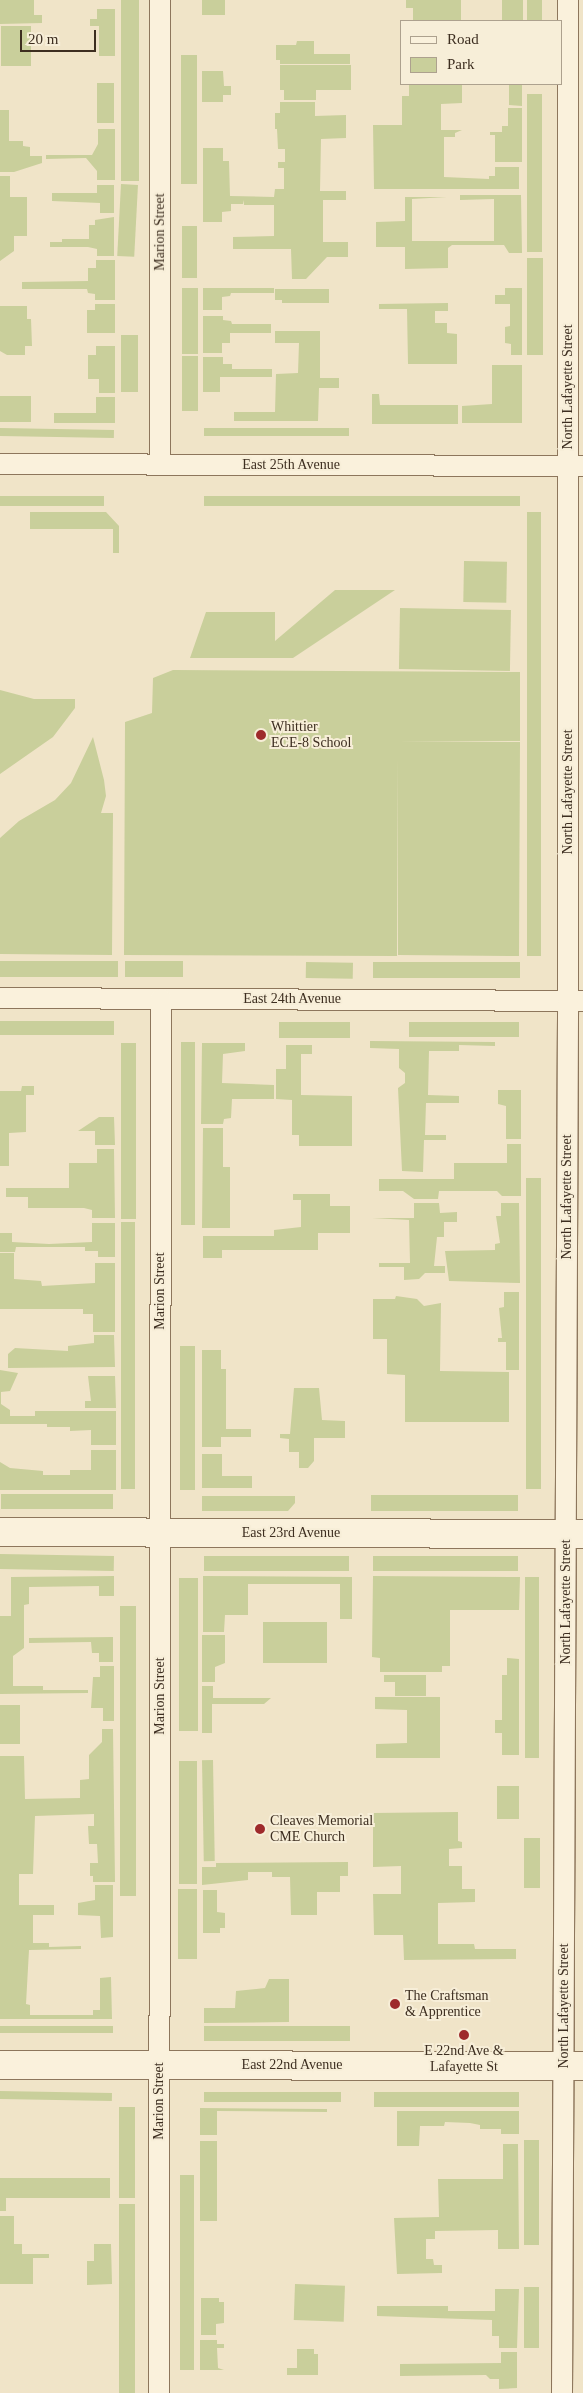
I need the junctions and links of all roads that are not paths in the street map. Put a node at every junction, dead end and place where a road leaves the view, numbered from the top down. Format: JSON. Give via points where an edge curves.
{"nodes":[{"id":1,"x":160,"y":0,"type":"edge"},
{"id":2,"x":568,"y":0,"type":"edge"},
{"id":3,"x":0,"y":464,"type":"edge"},
{"id":4,"x":160,"y":465,"type":"junction"},
{"id":5,"x":576,"y":466,"type":"edge"},
{"id":6,"x":0,"y":998,"type":"edge"},
{"id":7,"x":161,"y":999,"type":"junction"},
{"id":8,"x":576,"y":1001,"type":"edge"},
{"id":9,"x":0,"y":1532,"type":"edge"},
{"id":10,"x":160,"y":1532,"type":"junction"},
{"id":11,"x":574,"y":1534,"type":"edge"},
{"id":12,"x":0,"y":2065,"type":"edge"},
{"id":13,"x":159,"y":2065,"type":"junction"},
{"id":14,"x":573,"y":2066,"type":"edge"},
{"id":15,"x":159,"y":2393,"type":"edge"},
{"id":16,"x":562,"y":2393,"type":"edge"}],
"edges":[{"from":1,"to":4,"type":"street","name":"Marion Street"},
{"from":2,"to":5,"type":"street","name":"North Lafayette Street"},
{"from":3,"to":4,"type":"street","name":"East 25th Avenue"},
{"from":4,"to":5,"type":"street","name":"East 25th Avenue"},
{"from":5,"to":8,"type":"street","name":"North Lafayette Street"},
{"from":6,"to":7,"type":"street","name":"East 24th Avenue"},
{"from":7,"to":8,"type":"street","name":"East 24th Avenue"},
{"from":7,"to":10,"type":"street","name":"Marion Street"},
{"from":8,"to":11,"type":"street","name":"North Lafayette Street"},
{"from":9,"to":10,"type":"street","name":"East 23rd Avenue"},
{"from":10,"to":11,"type":"street","name":"East 23rd Avenue"},
{"from":10,"to":13,"type":"street","name":"Marion Street"},
{"from":11,"to":14,"type":"street","name":"North Lafayette Street"},
{"from":12,"to":13,"type":"street","name":"East 22nd Avenue"},
{"from":13,"to":14,"type":"street","name":"East 22nd Avenue"},
{"from":13,"to":15,"type":"street","name":"Marion Street"},
{"from":14,"to":16,"type":"street","name":"North Lafayette Street"}]}
